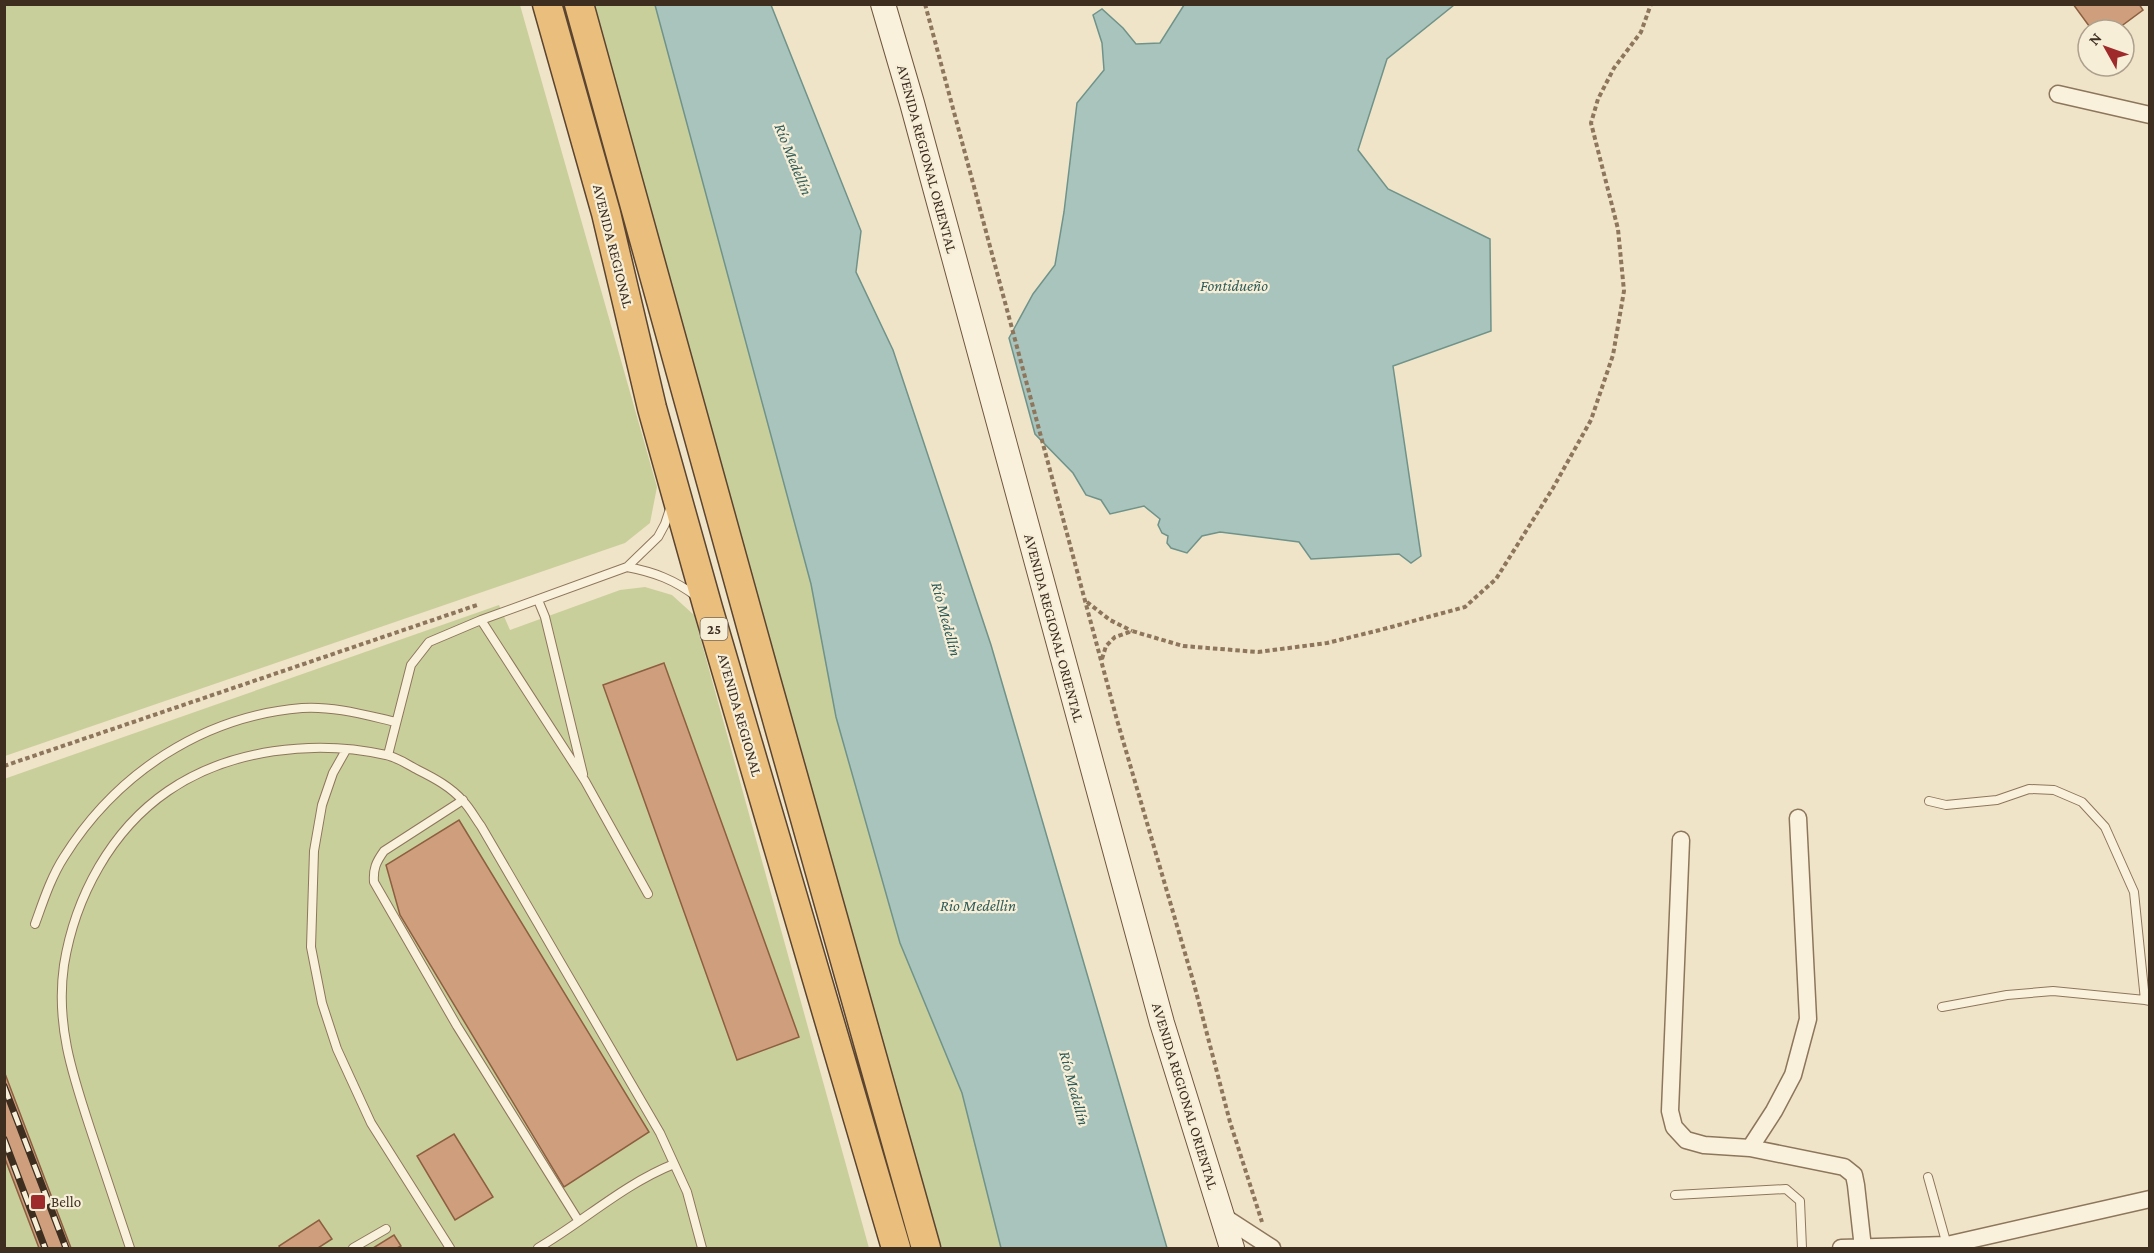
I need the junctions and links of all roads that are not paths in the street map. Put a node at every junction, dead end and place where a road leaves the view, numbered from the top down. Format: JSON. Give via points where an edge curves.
{"nodes":[{"id":1,"x":547,"y":4,"type":"edge"},
{"id":2,"x":579,"y":4,"type":"edge"},
{"id":3,"x":883,"y":4,"type":"edge"},
{"id":4,"x":2058,"y":94,"type":"dead end"},
{"id":5,"x":2150,"y":115,"type":"edge"},
{"id":6,"x":675,"y":490,"type":"junction"},
{"id":7,"x":627,"y":567,"type":"junction"},
{"id":8,"x":538,"y":600,"type":"junction"},
{"id":9,"x":708,"y":608,"type":"junction"},
{"id":10,"x":481,"y":620,"type":"junction"},
{"id":11,"x":396,"y":722,"type":"junction"},
{"id":12,"x":346,"y":750,"type":"junction"},
{"id":13,"x":388,"y":755,"type":"junction"},
{"id":14,"x":585,"y":782,"type":"junction"},
{"id":15,"x":463,"y":800,"type":"junction"},
{"id":16,"x":1929,"y":801,"type":"dead end"},
{"id":17,"x":1798,"y":818,"type":"dead end"},
{"id":18,"x":1681,"y":840,"type":"dead end"},
{"id":19,"x":648,"y":894,"type":"dead end"},
{"id":20,"x":35,"y":924,"type":"dead end"},
{"id":21,"x":2147,"y":1001,"type":"edge"},
{"id":22,"x":1942,"y":1007,"type":"dead end"},
{"id":23,"x":1750,"y":1148,"type":"junction"},
{"id":24,"x":674,"y":1164,"type":"junction"},
{"id":25,"x":1928,"y":1176,"type":"dead end"},
{"id":26,"x":1675,"y":1195,"type":"dead end"},
{"id":27,"x":2150,"y":1199,"type":"edge"},
{"id":28,"x":1221,"y":1215,"type":"junction"},
{"id":29,"x":578,"y":1220,"type":"junction"},
{"id":30,"x":386,"y":1229,"type":"dead end"},
{"id":31,"x":1947,"y":1245,"type":"junction"},
{"id":32,"x":130,"y":1248,"type":"edge"},
{"id":33,"x":353,"y":1248,"type":"edge"},
{"id":34,"x":449,"y":1248,"type":"edge"},
{"id":35,"x":538,"y":1248,"type":"edge"},
{"id":36,"x":702,"y":1248,"type":"edge"},
{"id":37,"x":896,"y":1248,"type":"edge"},
{"id":38,"x":926,"y":1248,"type":"edge"},
{"id":39,"x":1232,"y":1248,"type":"edge"},
{"id":40,"x":1271,"y":1248,"type":"edge"},
{"id":41,"x":1802,"y":1248,"type":"edge"},
{"id":42,"x":1841,"y":1248,"type":"edge"},
{"id":43,"x":1863,"y":1248,"type":"edge"}],
"edges":[{"from":1,"to":6,"type":"highway","name":"AVENIDA REGIONAL","number":"25","via":[[606,213]]},
{"from":2,"to":38,"type":"highway","name":"AVENIDA REGIONAL","number":"25"},
{"from":3,"to":28,"type":"main road","name":"AVENIDA REGIONAL ORIENTAL","via":[[1159,1012]]},
{"from":4,"to":5,"type":"street"},
{"from":6,"to":7,"type":"lane","via":[[658,537]]},
{"from":6,"to":9,"type":"highway","name":"AVENIDA REGIONAL","number":"25"},
{"from":7,"to":8,"type":"lane"},
{"from":7,"to":9,"type":"lane","via":[[673,581]]},
{"from":8,"to":10,"type":"lane"},
{"from":8,"to":14,"type":"lane"},
{"from":9,"to":37,"type":"highway","name":"AVENIDA REGIONAL","number":"25"},
{"from":10,"to":11,"type":"lane","via":[[429,642],[411,665]]},
{"from":10,"to":14,"type":"lane"},
{"from":11,"to":13,"type":"lane"},
{"from":11,"to":20,"type":"lane","via":[[342,710],[303,708],[228,723],[182,744],[151,762],[87,825],[63,859]]},
{"from":12,"to":13,"type":"lane"},
{"from":12,"to":32,"type":"lane","via":[[285,749],[244,758],[168,791],[109,850],[89,884],[73,925],[64,966],[64,1044]]},
{"from":12,"to":34,"type":"lane","via":[[322,805],[314,851],[311,947],[322,1003],[337,1049],[371,1123]]},
{"from":13,"to":15,"type":"lane","via":[[436,779]]},
{"from":14,"to":19,"type":"lane"},
{"from":15,"to":24,"type":"lane","via":[[660,1133]]},
{"from":15,"to":29,"type":"lane","via":[[384,851],[377,860],[374,882],[457,1026]]},
{"from":16,"to":21,"type":"lane","via":[[1946,805],[1997,800],[2029,789],[2054,790],[2082,802],[2105,827],[2134,892]]},
{"from":17,"to":23,"type":"street","via":[[1808,1019],[1793,1075]]},
{"from":18,"to":23,"type":"street","via":[[1670,1111],[1674,1127],[1686,1140]]},
{"from":21,"to":22,"type":"lane","via":[[2053,991]]},
{"from":23,"to":43,"type":"street","via":[[1844,1167],[1854,1175]]},
{"from":24,"to":29,"type":"lane","via":[[657,1170]]},
{"from":24,"to":36,"type":"lane","via":[[687,1192]]},
{"from":25,"to":31,"type":"lane"},
{"from":26,"to":41,"type":"lane","via":[[1786,1189],[1800,1201]]},
{"from":27,"to":31,"type":"street"},
{"from":28,"to":39,"type":"main road","name":"AVENIDA REGIONAL ORIENTAL"},
{"from":28,"to":40,"type":"street"},
{"from":29,"to":35,"type":"lane"},
{"from":30,"to":33,"type":"lane"},
{"from":31,"to":43,"type":"street"},
{"from":42,"to":43,"type":"street"}]}
